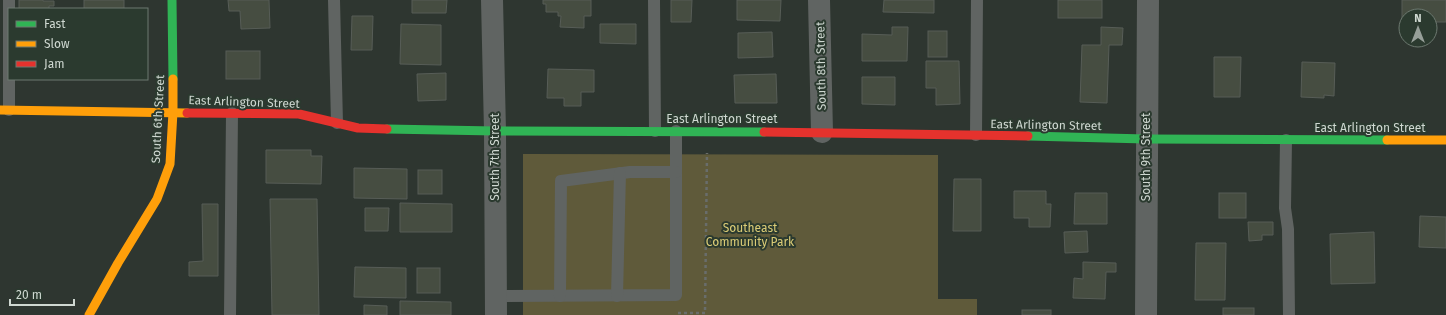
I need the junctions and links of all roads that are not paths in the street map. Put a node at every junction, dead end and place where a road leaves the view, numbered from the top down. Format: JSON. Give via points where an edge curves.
{"nodes":[{"id":1,"x":172,"y":0,"type":"edge"},
{"id":2,"x":334,"y":0,"type":"edge"},
{"id":3,"x":492,"y":0,"type":"edge"},
{"id":4,"x":654,"y":0,"type":"edge"},
{"id":5,"x":819,"y":0,"type":"edge"},
{"id":6,"x":977,"y":0,"type":"edge"},
{"id":7,"x":1148,"y":0,"type":"edge"},
{"id":8,"x":8,"y":22,"type":"edge"},
{"id":9,"x":4,"y":110,"type":"edge"},
{"id":10,"x":173,"y":112,"type":"junction"},
{"id":11,"x":232,"y":112,"type":"junction"},
{"id":12,"x":337,"y":123,"type":"junction"},
{"id":13,"x":495,"y":131,"type":"junction"},
{"id":14,"x":655,"y":131,"type":"junction"},
{"id":15,"x":676,"y":131,"type":"junction"},
{"id":16,"x":822,"y":132,"type":"junction"},
{"id":17,"x":976,"y":135,"type":"junction"},
{"id":18,"x":1146,"y":139,"type":"junction"},
{"id":19,"x":1286,"y":140,"type":"junction"},
{"id":20,"x":1446,"y":140,"type":"edge"},
{"id":21,"x":676,"y":172,"type":"junction"},
{"id":22,"x":620,"y":173,"type":"junction"},
{"id":23,"x":560,"y":296,"type":"junction"},
{"id":24,"x":618,"y":296,"type":"junction"},
{"id":25,"x":496,"y":306,"type":"edge"},
{"id":26,"x":89,"y":315,"type":"edge"},
{"id":27,"x":230,"y":315,"type":"edge"},
{"id":28,"x":1146,"y":315,"type":"edge"},
{"id":29,"x":1289,"y":315,"type":"edge"}],
"edges":[{"from":1,"to":10,"type":"street","name":"South 6th Street"},
{"from":2,"to":12,"type":"lane"},
{"from":3,"to":13,"type":"street","name":"South 7th Street"},
{"from":4,"to":14,"type":"lane"},
{"from":5,"to":16,"type":"street","name":"South 8th Street"},
{"from":6,"to":17,"type":"lane"},
{"from":7,"to":18,"type":"street","name":"South 9th Street"},
{"from":8,"to":9,"type":"lane"},
{"from":9,"to":10,"type":"street","name":"East Arlington Street"},
{"from":10,"to":11,"type":"street","name":"East Arlington Street"},
{"from":10,"to":26,"type":"street","name":"South 6th Street","via":[[170,164],[157,199]]},
{"from":11,"to":12,"type":"street","name":"East Arlington Street","via":[[299,114]]},
{"from":11,"to":27,"type":"lane"},
{"from":12,"to":13,"type":"street","name":"East Arlington Street","via":[[358,128]]},
{"from":13,"to":14,"type":"street","name":"East Arlington Street"},
{"from":13,"to":25,"type":"street","name":"South 7th Street"},
{"from":14,"to":15,"type":"street","name":"East Arlington Street"},
{"from":15,"to":16,"type":"street","name":"East Arlington Street"},
{"from":15,"to":21,"type":"lane"},
{"from":16,"to":17,"type":"street","name":"East Arlington Street"},
{"from":17,"to":18,"type":"street","name":"East Arlington Street"},
{"from":18,"to":19,"type":"street","name":"East Arlington Street"},
{"from":18,"to":28,"type":"street","name":"South 9th Street"},
{"from":19,"to":20,"type":"street","name":"East Arlington Street"},
{"from":19,"to":29,"type":"lane","via":[[1285,208],[1288,229]]},
{"from":21,"to":22,"type":"lane"},
{"from":21,"to":24,"type":"lane","via":[[676,295]]},
{"from":22,"to":23,"type":"lane","via":[[561,181]]},
{"from":22,"to":24,"type":"lane"},
{"from":23,"to":24,"type":"lane"},
{"from":23,"to":25,"type":"lane"}]}
